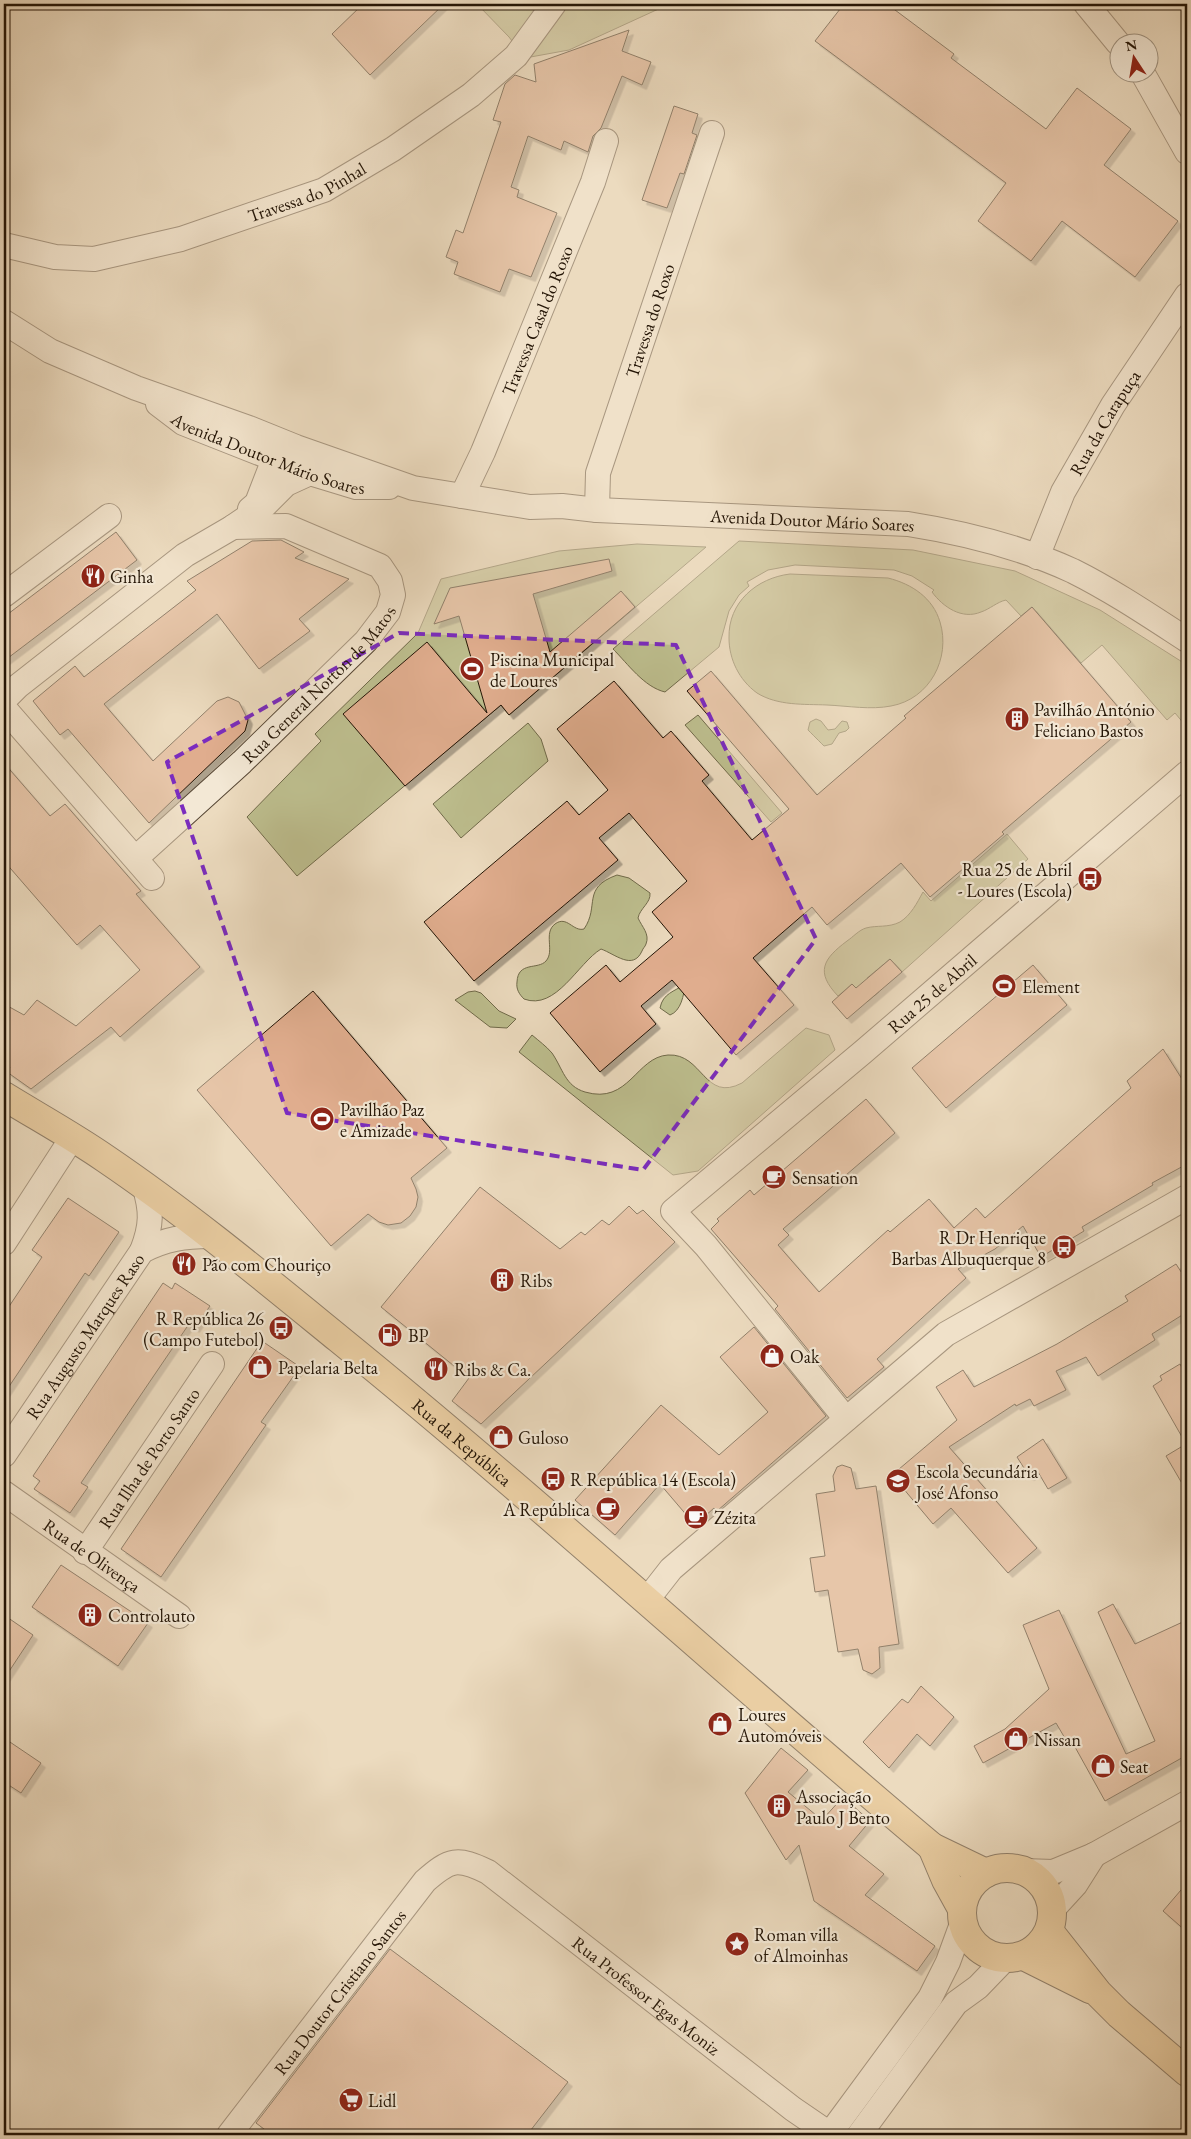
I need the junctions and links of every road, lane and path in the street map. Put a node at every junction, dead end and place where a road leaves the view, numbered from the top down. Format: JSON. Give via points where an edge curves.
{"nodes":[{"id":1,"x":554,"y":4,"type":"edge"},
{"id":2,"x":1086,"y":4,"type":"edge"},
{"id":3,"x":1109,"y":32,"type":"edge"},
{"id":4,"x":1148,"y":82,"type":"edge"},
{"id":5,"x":712,"y":133,"type":"dead end"},
{"id":6,"x":606,"y":142,"type":"dead end"},
{"id":7,"x":1187,"y":152,"type":"edge"},
{"id":8,"x":4,"y":245,"type":"edge"},
{"id":9,"x":1187,"y":295,"type":"edge"},
{"id":10,"x":4,"y":322,"type":"edge"},
{"id":11,"x":11,"y":339,"type":"edge"},
{"id":12,"x":272,"y":448,"type":"junction"},
{"id":13,"x":310,"y":473,"type":"junction"},
{"id":14,"x":413,"y":488,"type":"junction"},
{"id":15,"x":278,"y":493,"type":"junction"},
{"id":16,"x":462,"y":496,"type":"junction"},
{"id":17,"x":597,"y":510,"type":"junction"},
{"id":18,"x":109,"y":516,"type":"dead end"},
{"id":19,"x":286,"y":526,"type":"junction"},
{"id":20,"x":233,"y":527,"type":"junction"},
{"id":21,"x":1037,"y":557,"type":"junction"},
{"id":22,"x":4,"y":595,"type":"edge"},
{"id":23,"x":1187,"y":640,"type":"edge"},
{"id":24,"x":4,"y":700,"type":"edge"},
{"id":25,"x":4,"y":708,"type":"edge"},
{"id":26,"x":1187,"y":773,"type":"edge"},
{"id":27,"x":136,"y":858,"type":"junction"},
{"id":28,"x":152,"y":878,"type":"dead end"},
{"id":29,"x":4,"y":1096,"type":"edge"},
{"id":30,"x":72,"y":1138,"type":"junction"},
{"id":31,"x":144,"y":1185,"type":"junction"},
{"id":32,"x":1187,"y":1197,"type":"edge"},
{"id":33,"x":210,"y":1236,"type":"junction"},
{"id":34,"x":4,"y":1243,"type":"edge"},
{"id":35,"x":142,"y":1251,"type":"junction"},
{"id":36,"x":212,"y":1364,"type":"dead end"},
{"id":37,"x":846,"y":1419,"type":"junction"},
{"id":38,"x":4,"y":1455,"type":"edge"},
{"id":39,"x":4,"y":1494,"type":"edge"},
{"id":40,"x":85,"y":1552,"type":"junction"},
{"id":41,"x":646,"y":1600,"type":"junction"},
{"id":42,"x":179,"y":1616,"type":"dead end"},
{"id":43,"x":1187,"y":1803,"type":"edge"},
{"id":44,"x":932,"y":1847,"type":"junction"},
{"id":45,"x":1094,"y":1855,"type":"junction"},
{"id":46,"x":458,"y":1862,"type":"joint"},
{"id":47,"x":1024,"y":1871,"type":"junction"},
{"id":48,"x":986,"y":1872,"type":"junction"},
{"id":49,"x":962,"y":1915,"type":"junction"},
{"id":50,"x":1051,"y":1920,"type":"junction"},
{"id":51,"x":1014,"y":1958,"type":"junction"},
{"id":52,"x":1098,"y":1993,"type":"junction"},
{"id":53,"x":1187,"y":2072,"type":"edge"},
{"id":54,"x":229,"y":2135,"type":"edge"},
{"id":55,"x":830,"y":2135,"type":"edge"},
{"id":56,"x":859,"y":2135,"type":"edge"}],
"edges":[{"from":1,"to":8,"type":"street","name":"Travessa do Pinhal","via":[[516,56],[471,95],[324,190],[181,239],[94,259],[55,257]]},
{"from":2,"to":3,"type":"street"},
{"from":4,"to":7,"type":"street"},
{"from":5,"to":17,"type":"street","name":"Travessa do Roxo","via":[[598,472]]},
{"from":6,"to":16,"type":"street","name":"Travessa Casal do Roxo","via":[[593,182]]},
{"from":9,"to":21,"type":"street","name":"Rua da Carapuça","via":[[1113,405],[1063,492]]},
{"from":10,"to":11,"type":"street","name":"Avenida Doutor Mário Soares"},
{"from":11,"to":12,"type":"street","name":"Avenida Doutor Mário Soares","via":[[50,351]]},
{"from":12,"to":13,"type":"street","name":"Avenida Doutor Mário Soares"},
{"from":12,"to":14,"type":"street","name":"Avenida Doutor Mário Soares","via":[[296,448]]},
{"from":12,"to":20,"type":"street","via":[[257,503]]},
{"from":13,"to":14,"type":"street","name":"Avenida Doutor Mário Soares","via":[[356,486]]},
{"from":13,"to":15,"type":"street","via":[[286,484]]},
{"from":14,"to":16,"type":"street","name":"Avenida Doutor Mário Soares"},
{"from":15,"to":19,"type":"street"},
{"from":15,"to":20,"type":"street"},
{"from":16,"to":17,"type":"street","name":"Avenida Doutor Mário Soares","via":[[530,507]]},
{"from":17,"to":21,"type":"street","name":"Avenida Doutor Mário Soares","via":[[908,524],[984,539]]},
{"from":18,"to":22,"type":"street"},
{"from":19,"to":20,"type":"street"},
{"from":19,"to":27,"type":"street","name":"Rua General Norton de Matos","via":[[380,566],[390,581],[393,594],[388,612],[366,641],[242,762]]},
{"from":20,"to":24,"type":"street","via":[[185,555]]},
{"from":21,"to":23,"type":"street","name":"Avenida Doutor Mário Soares","via":[[1103,587]]},
{"from":25,"to":27,"type":"street"},
{"from":26,"to":37,"type":"street","name":"Rua 25 de Abril","via":[[673,1211],[706,1246]]},
{"from":27,"to":28,"type":"street"},
{"from":29,"to":30,"type":"main road","name":"Rua da República"},
{"from":30,"to":31,"type":"main road","name":"Rua da República"},
{"from":30,"to":34,"type":"street"},
{"from":31,"to":33,"type":"main road","name":"Rua da República"},
{"from":31,"to":35,"type":"street","via":[[150,1205],[150,1230]]},
{"from":32,"to":37,"type":"street","via":[[946,1334]]},
{"from":33,"to":35,"type":"street","name":"Rua Augusto Marques Raso","via":[[183,1236],[158,1242]]},
{"from":33,"to":41,"type":"main road","name":"Rua da República","via":[[387,1377]]},
{"from":35,"to":38,"type":"street","name":"Rua Augusto Marques Raso"},
{"from":36,"to":40,"type":"street","name":"Rua Ilha de Porto Santo"},
{"from":37,"to":41,"type":"street","via":[[671,1569]]},
{"from":39,"to":40,"type":"street","name":"Rua de Olivença"},
{"from":40,"to":42,"type":"street","name":"Rua de Olivença"},
{"from":41,"to":44,"type":"main road","name":"Rua da República"},
{"from":43,"to":45,"type":"street"},
{"from":44,"to":48,"type":"main road","name":"Rua da República"},
{"from":44,"to":49,"type":"main road","name":"Rua da República"},
{"from":45,"to":47,"type":"street","via":[[1053,1872]]},
{"from":45,"to":50,"type":"street"},
{"from":46,"to":54,"type":"street","name":"Rua Doutor Cristiano Santos","via":[[443,1865],[425,1880]]},
{"from":46,"to":55,"type":"street","name":"Rua Professor Egas Moniz","via":[[488,1872]]},
{"from":47,"to":48,"type":"main road","via":[[1005,1868]]},
{"from":47,"to":50,"type":"main road","via":[[1038,1880],[1048,1893]]},
{"from":48,"to":49,"type":"main road","via":[[974,1881],[966,1894]]},
{"from":49,"to":51,"type":"main road","via":[[973,1945],[988,1955]]},
{"from":49,"to":55,"type":"street","via":[[948,1962],[930,1998]]},
{"from":50,"to":51,"type":"main road","via":[[1039,1946]]},
{"from":50,"to":52,"type":"main road"},
{"from":51,"to":52,"type":"main road"},
{"from":51,"to":56,"type":"street","via":[[956,2003]]},
{"from":52,"to":53,"type":"main road"}]}
